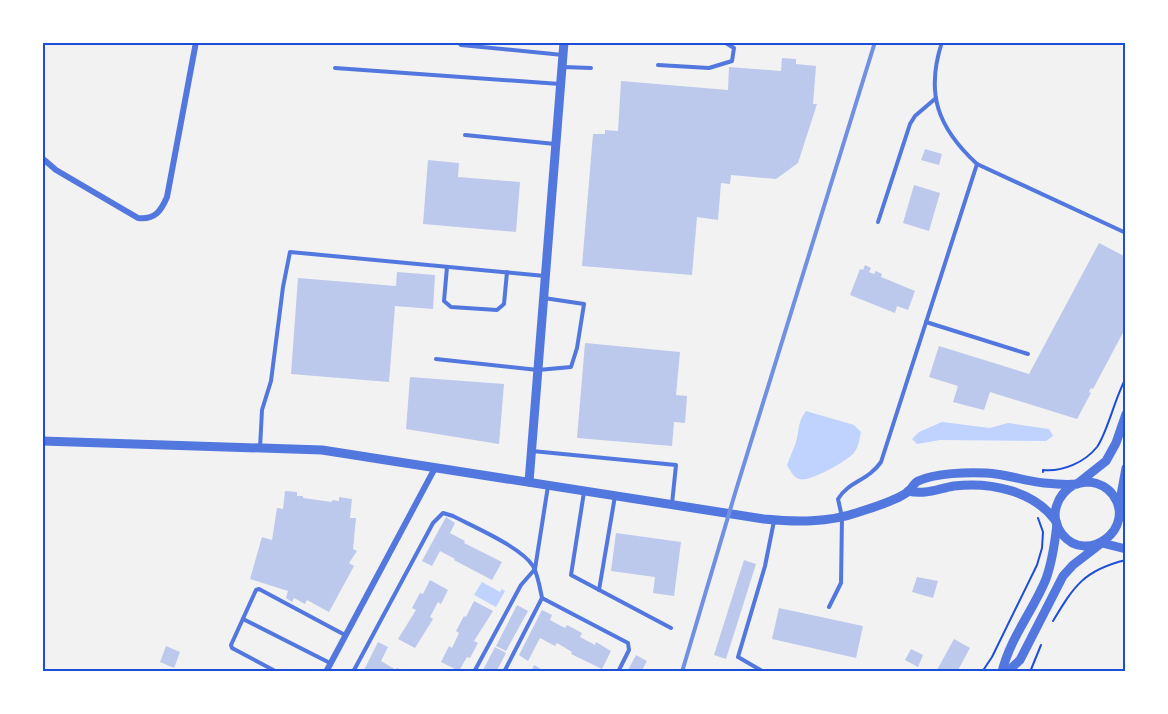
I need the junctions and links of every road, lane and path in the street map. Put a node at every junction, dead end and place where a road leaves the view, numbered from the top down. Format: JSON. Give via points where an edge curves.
{"nodes":[{"id":1,"x":196,"y":42,"type":"edge"},
{"id":2,"x":458,"y":42,"type":"edge"},
{"id":3,"x":564,"y":42,"type":"edge"},
{"id":4,"x":724,"y":42,"type":"edge"},
{"id":5,"x":942,"y":42,"type":"edge"},
{"id":6,"x":563,"y":55,"type":"junction"},
{"id":7,"x":658,"y":65,"type":"dead end"},
{"id":8,"x":562,"y":66,"type":"junction"},
{"id":9,"x":335,"y":68,"type":"dead end"},
{"id":10,"x":591,"y":68,"type":"dead end"},
{"id":11,"x":561,"y":84,"type":"junction"},
{"id":12,"x":936,"y":98,"type":"junction"},
{"id":13,"x":465,"y":135,"type":"dead end"},
{"id":14,"x":556,"y":144,"type":"junction"},
{"id":15,"x":42,"y":158,"type":"edge"},
{"id":16,"x":977,"y":164,"type":"junction"},
{"id":17,"x":878,"y":222,"type":"dead end"},
{"id":18,"x":1126,"y":233,"type":"edge"},
{"id":19,"x":447,"y":267,"type":"junction"},
{"id":20,"x":507,"y":272,"type":"junction"},
{"id":21,"x":546,"y":276,"type":"junction"},
{"id":22,"x":544,"y":298,"type":"junction"},
{"id":23,"x":926,"y":322,"type":"junction"},
{"id":24,"x":1028,"y":354,"type":"dead end"},
{"id":25,"x":436,"y":359,"type":"dead end"},
{"id":26,"x":538,"y":370,"type":"junction"},
{"id":27,"x":1126,"y":378,"type":"edge"},
{"id":28,"x":1126,"y":414,"type":"edge"},
{"id":29,"x":42,"y":441,"type":"edge"},
{"id":30,"x":260,"y":448,"type":"junction"},
{"id":31,"x":531,"y":451,"type":"junction"},
{"id":32,"x":435,"y":468,"type":"junction"},
{"id":33,"x":1126,"y":468,"type":"edge"},
{"id":34,"x":1043,"y":470,"type":"dead end"},
{"id":35,"x":529,"y":482,"type":"junction"},
{"id":36,"x":1076,"y":484,"type":"junction"},
{"id":37,"x":549,"y":485,"type":"junction"},
{"id":38,"x":584,"y":491,"type":"junction"},
{"id":39,"x":908,"y":491,"type":"junction"},
{"id":40,"x":615,"y":496,"type":"junction"},
{"id":41,"x":672,"y":505,"type":"junction"},
{"id":42,"x":1119,"y":509,"type":"junction"},
{"id":43,"x":1034,"y":513,"type":"dead end"},
{"id":44,"x":842,"y":517,"type":"junction"},
{"id":45,"x":774,"y":520,"type":"junction"},
{"id":46,"x":1126,"y":520,"type":"edge"},
{"id":47,"x":1056,"y":522,"type":"junction"},
{"id":48,"x":1101,"y":543,"type":"junction"},
{"id":49,"x":1126,"y":549,"type":"edge"},
{"id":50,"x":1126,"y":560,"type":"edge"},
{"id":51,"x":535,"y":569,"type":"junction"},
{"id":52,"x":599,"y":590,"type":"junction"},
{"id":53,"x":542,"y":598,"type":"junction"},
{"id":54,"x":829,"y":607,"type":"dead end"},
{"id":55,"x":243,"y":618,"type":"junction"},
{"id":56,"x":1050,"y":625,"type":"dead end"},
{"id":57,"x":671,"y":628,"type":"dead end"},
{"id":58,"x":346,"y":635,"type":"junction"},
{"id":59,"x":1041,"y":644,"type":"dead end"},
{"id":60,"x":330,"y":663,"type":"junction"},
{"id":61,"x":277,"y":672,"type":"edge"},
{"id":62,"x":326,"y":672,"type":"edge"},
{"id":63,"x":353,"y":672,"type":"edge"},
{"id":64,"x":474,"y":672,"type":"edge"},
{"id":65,"x":504,"y":672,"type":"edge"},
{"id":66,"x":618,"y":672,"type":"edge"},
{"id":67,"x":764,"y":672,"type":"edge"},
{"id":68,"x":982,"y":672,"type":"edge"},
{"id":69,"x":1002,"y":672,"type":"edge"},
{"id":70,"x":1007,"y":672,"type":"edge"},
{"id":71,"x":1030,"y":672,"type":"edge"}],
"edges":[{"from":1,"to":15,"type":"street","via":[[167,197],[155,216],[138,218]]},
{"from":2,"to":6,"type":"lane"},
{"from":3,"to":6,"type":"street"},
{"from":4,"to":7,"type":"lane","via":[[734,48],[732,61],[710,68]]},
{"from":5,"to":12,"type":"lane","via":[[933,89]]},
{"from":6,"to":8,"type":"street"},
{"from":8,"to":10,"type":"lane"},
{"from":8,"to":11,"type":"street"},
{"from":9,"to":11,"type":"lane"},
{"from":11,"to":14,"type":"street"},
{"from":12,"to":16,"type":"lane","via":[[947,130]]},
{"from":12,"to":17,"type":"lane","via":[[910,124]]},
{"from":13,"to":14,"type":"lane"},
{"from":14,"to":21,"type":"street"},
{"from":16,"to":18,"type":"lane"},
{"from":16,"to":23,"type":"lane"},
{"from":19,"to":20,"type":"lane"},
{"from":19,"to":20,"type":"lane","via":[[444,301],[451,307],[497,310],[504,304]]},
{"from":19,"to":30,"type":"lane","via":[[290,252],[271,381],[262,410]]},
{"from":20,"to":21,"type":"lane"},
{"from":21,"to":22,"type":"street"},
{"from":22,"to":26,"type":"street"},
{"from":22,"to":26,"type":"lane","via":[[584,304],[571,367]]},
{"from":23,"to":24,"type":"lane"},
{"from":23,"to":44,"type":"lane","via":[[881,462],[871,475],[843,490],[838,499]]},
{"from":25,"to":26,"type":"lane"},
{"from":26,"to":31,"type":"street"},
{"from":27,"to":34,"type":"path","via":[[1097,446],[1064,469]]},
{"from":28,"to":36,"type":"street","via":[[1106,461]]},
{"from":29,"to":30,"type":"street"},
{"from":30,"to":32,"type":"street","via":[[322,450]]},
{"from":31,"to":35,"type":"street"},
{"from":31,"to":41,"type":"lane","via":[[676,465]]},
{"from":32,"to":35,"type":"street"},
{"from":32,"to":58,"type":"street"},
{"from":33,"to":42,"type":"street"},
{"from":35,"to":37,"type":"street"},
{"from":36,"to":39,"type":"street","via":[[967,473],[917,481]]},
{"from":36,"to":42,"type":"street","via":[[1090,482],[1104,487]]},
{"from":36,"to":47,"type":"street","via":[[1057,502]]},
{"from":37,"to":38,"type":"street"},
{"from":37,"to":51,"type":"lane"},
{"from":38,"to":40,"type":"street"},
{"from":38,"to":52,"type":"lane","via":[[571,575]]},
{"from":39,"to":44,"type":"street"},
{"from":39,"to":47,"type":"street","via":[[921,494],[957,486],[1007,490],[1036,501]]},
{"from":40,"to":41,"type":"street"},
{"from":40,"to":52,"type":"lane"},
{"from":41,"to":45,"type":"street"},
{"from":42,"to":46,"type":"street"},
{"from":42,"to":48,"type":"street","via":[[1114,533]]},
{"from":43,"to":68,"type":"path","via":[[1043,532],[1037,565]]},
{"from":44,"to":45,"type":"street","via":[[800,522]]},
{"from":44,"to":54,"type":"lane","via":[[841,583]]},
{"from":45,"to":67,"type":"lane","via":[[738,657]]},
{"from":47,"to":48,"type":"street","via":[[1064,537],[1074,543]]},
{"from":47,"to":69,"type":"street","via":[[1046,579],[1006,654]]},
{"from":48,"to":49,"type":"street"},
{"from":48,"to":70,"type":"street","via":[[1063,576],[1020,660]]},
{"from":50,"to":56,"type":"path","via":[[1091,573],[1078,583]]},
{"from":51,"to":53,"type":"lane"},
{"from":51,"to":63,"type":"lane","via":[[517,550],[443,513],[433,523]]},
{"from":51,"to":64,"type":"lane","via":[[521,585]]},
{"from":52,"to":57,"type":"lane"},
{"from":53,"to":65,"type":"lane"},
{"from":53,"to":66,"type":"lane","via":[[628,643],[629,650]]},
{"from":55,"to":58,"type":"lane","via":[[259,589]]},
{"from":55,"to":60,"type":"lane"},
{"from":55,"to":61,"type":"lane","via":[[232,648]]},
{"from":58,"to":60,"type":"street"},
{"from":59,"to":71,"type":"path"},
{"from":60,"to":62,"type":"street"}]}
